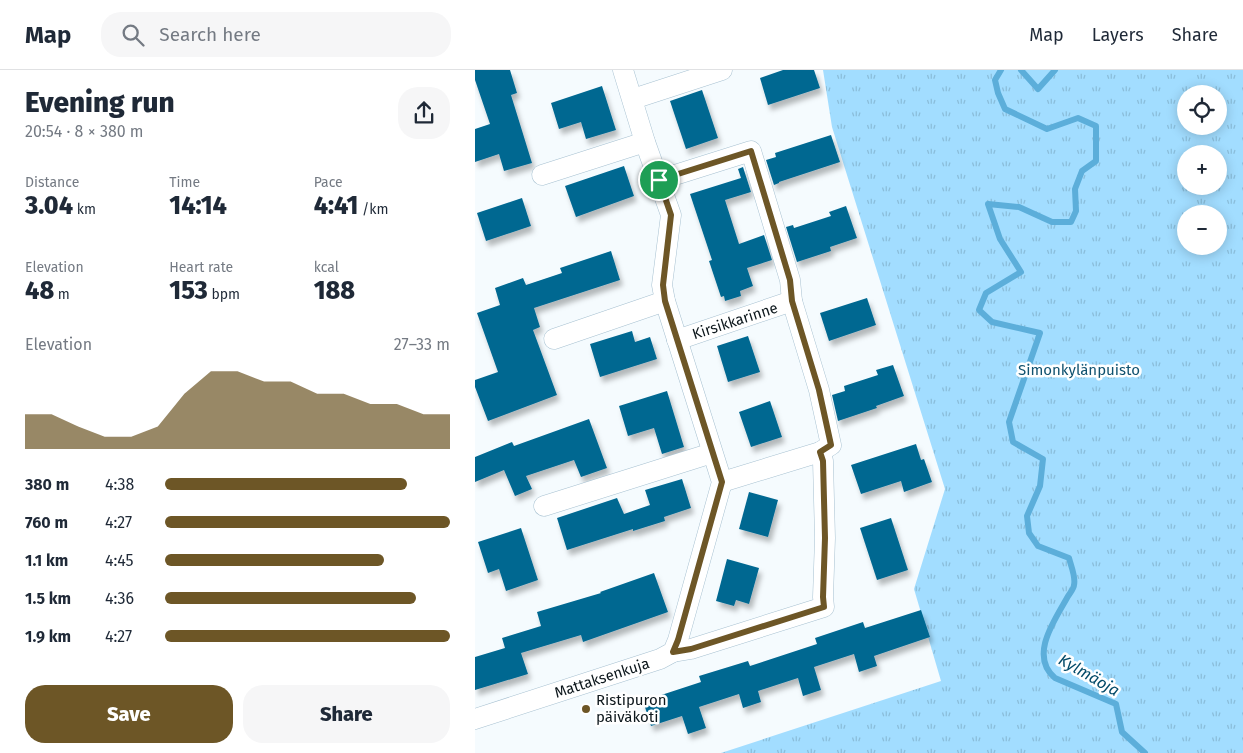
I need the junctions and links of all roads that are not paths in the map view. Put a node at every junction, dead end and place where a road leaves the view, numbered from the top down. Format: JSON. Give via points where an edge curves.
{"nodes":[{"id":1,"x":623,"y":70,"type":"edge"},
{"id":2,"x":722,"y":70,"type":"edge"},
{"id":3,"x":633,"y":99,"type":"junction"},
{"id":4,"x":645,"y":142,"type":"junction"},
{"id":5,"x":542,"y":175,"type":"dead end"},
{"id":6,"x":659,"y":180,"type":"junction"},
{"id":7,"x":665,"y":301,"type":"junction"},
{"id":8,"x":792,"y":301,"type":"junction"},
{"id":9,"x":554,"y":339,"type":"dead end"},
{"id":10,"x":677,"y":340,"type":"junction"},
{"id":11,"x":820,"y":452,"type":"junction"},
{"id":12,"x":712,"y":453,"type":"junction"},
{"id":13,"x":722,"y":482,"type":"junction"},
{"id":14,"x":544,"y":506,"type":"dead end"},
{"id":15,"x":673,"y":652,"type":"junction"},
{"id":16,"x":475,"y":719,"type":"edge"}],
"edges":[{"from":1,"to":3,"type":"street"},
{"from":2,"to":3,"type":"street"},
{"from":3,"to":4,"type":"street"},
{"from":4,"to":5,"type":"street"},
{"from":4,"to":6,"type":"street"},
{"from":6,"to":7,"type":"street","via":[[671,215],[663,285]]},
{"from":6,"to":8,"type":"street","via":[[751,151],[790,280]]},
{"from":7,"to":9,"type":"street"},
{"from":7,"to":10,"type":"street"},
{"from":8,"to":10,"type":"street","name":"Kirsikkarinne"},
{"from":8,"to":11,"type":"street","via":[[819,390],[831,445]]},
{"from":10,"to":12,"type":"street"},
{"from":11,"to":13,"type":"street"},
{"from":11,"to":15,"type":"street","name":"Mattaksenkuja","via":[[823,461],[824,607]]},
{"from":12,"to":13,"type":"street"},
{"from":12,"to":14,"type":"street"},
{"from":13,"to":15,"type":"street"},
{"from":15,"to":16,"type":"street","name":"Mattaksenkuja"}]}
